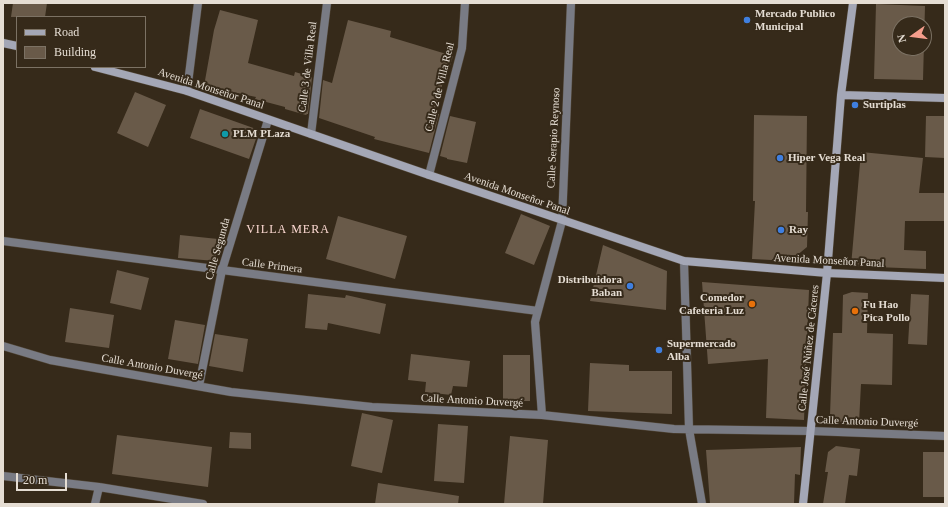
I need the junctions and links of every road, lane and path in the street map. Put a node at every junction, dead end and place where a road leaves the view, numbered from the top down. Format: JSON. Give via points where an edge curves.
{"nodes":[{"id":1,"x":198,"y":3,"type":"edge"},
{"id":2,"x":327,"y":3,"type":"edge"},
{"id":3,"x":465,"y":3,"type":"edge"},
{"id":4,"x":572,"y":3,"type":"edge"},
{"id":5,"x":853,"y":3,"type":"edge"},
{"id":6,"x":3,"y":43,"type":"edge"},
{"id":7,"x":16,"y":46,"type":"edge"},
{"id":8,"x":99,"y":68,"type":"edge"},
{"id":9,"x":187,"y":91,"type":"junction"},
{"id":10,"x":841,"y":95,"type":"junction"},
{"id":11,"x":945,"y":98,"type":"edge"},
{"id":12,"x":268,"y":120,"type":"junction"},
{"id":13,"x":311,"y":134,"type":"junction"},
{"id":14,"x":429,"y":176,"type":"junction"},
{"id":15,"x":562,"y":221,"type":"junction"},
{"id":16,"x":3,"y":241,"type":"edge"},
{"id":17,"x":684,"y":262,"type":"junction"},
{"id":18,"x":222,"y":270,"type":"junction"},
{"id":19,"x":827,"y":273,"type":"junction"},
{"id":20,"x":945,"y":278,"type":"edge"},
{"id":21,"x":538,"y":311,"type":"junction"},
{"id":22,"x":3,"y":346,"type":"edge"},
{"id":23,"x":199,"y":386,"type":"junction"},
{"id":24,"x":542,"y":415,"type":"junction"},
{"id":25,"x":689,"y":429,"type":"junction"},
{"id":26,"x":811,"y":431,"type":"junction"},
{"id":27,"x":945,"y":436,"type":"edge"},
{"id":28,"x":3,"y":476,"type":"edge"},
{"id":29,"x":99,"y":487,"type":"junction"},
{"id":30,"x":95,"y":504,"type":"edge"},
{"id":31,"x":203,"y":504,"type":"edge"},
{"id":32,"x":702,"y":504,"type":"edge"},
{"id":33,"x":803,"y":504,"type":"edge"}],
"edges":[{"from":1,"to":9,"type":"street"},
{"from":2,"to":13,"type":"street","name":"Calle 3 de Villa Real"},
{"from":3,"to":14,"type":"street","name":"Calle 2 de Villa Real","via":[[462,48]]},
{"from":4,"to":15,"type":"street","name":"Calle Serapio Reynoso"},
{"from":5,"to":10,"type":"main road","name":"Calle José Núñez de Cáceres"},
{"from":6,"to":7,"type":"main road"},
{"from":8,"to":9,"type":"main road","name":"Avenida Monseñor Panal"},
{"from":9,"to":12,"type":"main road","name":"Avenida Monseñor Panal"},
{"from":10,"to":11,"type":"main road"},
{"from":10,"to":19,"type":"main road","name":"Calle José Núñez de Cáceres"},
{"from":12,"to":13,"type":"main road","name":"Avenida Monseñor Panal"},
{"from":12,"to":18,"type":"street","name":"Calle Segunda"},
{"from":13,"to":14,"type":"main road","name":"Avenida Monseñor Panal"},
{"from":14,"to":15,"type":"main road","name":"Avenida Monseñor Panal"},
{"from":15,"to":17,"type":"main road","name":"Avenida Monseñor Panal"},
{"from":15,"to":21,"type":"street","name":"Calle Serapio Reynoso"},
{"from":16,"to":18,"type":"street","name":"Calle Primera"},
{"from":17,"to":19,"type":"main road","name":"Avenida Monseñor Panal"},
{"from":17,"to":25,"type":"street"},
{"from":18,"to":21,"type":"street","name":"Calle Primera"},
{"from":18,"to":23,"type":"street","name":"Calle Segunda"},
{"from":19,"to":20,"type":"main road","name":"Avenida Monseñor Panal"},
{"from":19,"to":26,"type":"main road","name":"Calle José Núñez de Cáceres"},
{"from":21,"to":24,"type":"street","name":"Calle Serapio Reynoso","via":[[535,322]]},
{"from":22,"to":23,"type":"street","name":"Calle Antonio Duvergé","via":[[50,360]]},
{"from":23,"to":24,"type":"street","name":"Calle Antonio Duvergé","via":[[231,392],[372,407]]},
{"from":24,"to":25,"type":"street","name":"Calle Antonio Duvergé"},
{"from":25,"to":26,"type":"street","name":"Calle Antonio Duvergé"},
{"from":25,"to":32,"type":"street"},
{"from":26,"to":27,"type":"street","name":"Calle Antonio Duvergé"},
{"from":26,"to":33,"type":"main road","name":"Calle José Núñez de Cáceres"},
{"from":28,"to":29,"type":"street"},
{"from":29,"to":30,"type":"street"},
{"from":29,"to":31,"type":"street"}]}
